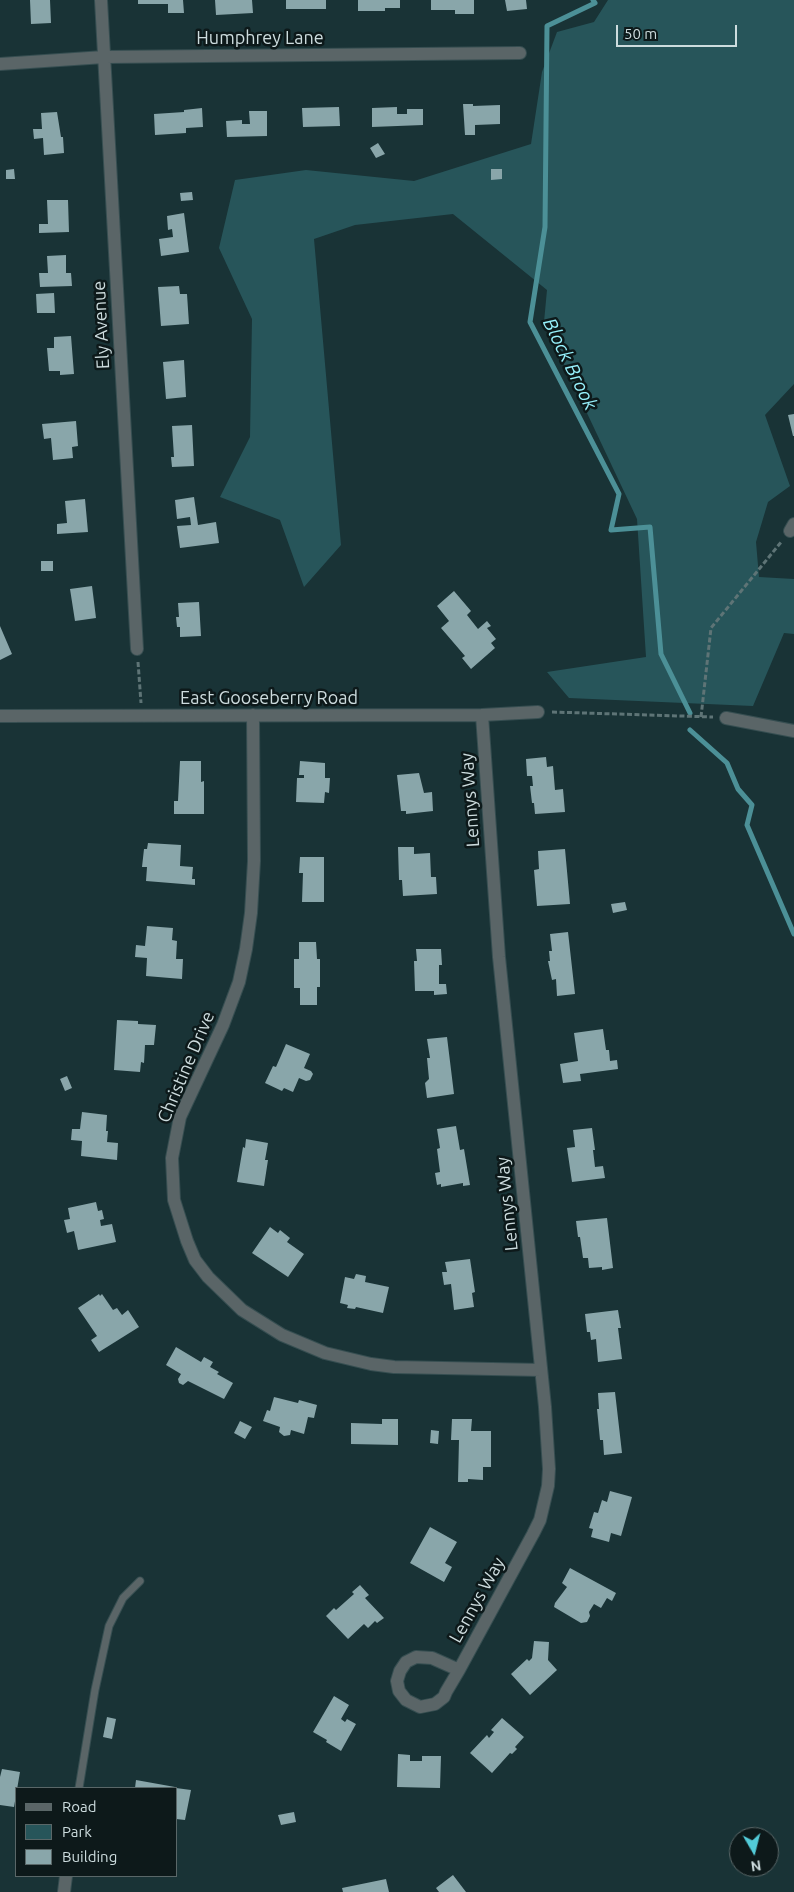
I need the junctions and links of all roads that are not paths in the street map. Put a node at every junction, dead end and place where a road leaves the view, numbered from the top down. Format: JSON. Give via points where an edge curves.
{"nodes":[{"id":1,"x":102,"y":0,"type":"edge"},
{"id":2,"x":520,"y":53,"type":"dead end"},
{"id":3,"x":104,"y":57,"type":"junction"},
{"id":4,"x":0,"y":64,"type":"edge"},
{"id":5,"x":137,"y":649,"type":"road end"},
{"id":6,"x":538,"y":712,"type":"road end"},
{"id":7,"x":253,"y":715,"type":"junction"},
{"id":8,"x":482,"y":715,"type":"junction"},
{"id":9,"x":0,"y":716,"type":"edge"},
{"id":10,"x":726,"y":718,"type":"road end"},
{"id":11,"x":794,"y":731,"type":"edge"},
{"id":12,"x":541,"y":1370,"type":"junction"},
{"id":13,"x":140,"y":1581,"type":"dead end"},
{"id":14,"x":459,"y":1670,"type":"junction"},
{"id":15,"x":79,"y":1787,"type":"edge"},
{"id":16,"x":66,"y":1877,"type":"edge"},
{"id":17,"x":64,"y":1892,"type":"edge"}],
"edges":[{"from":1,"to":3,"type":"street","name":"Ely Avenue"},
{"from":2,"to":3,"type":"street","name":"Humphrey Lane"},
{"from":3,"to":4,"type":"street","name":"Humphrey Lane"},
{"from":3,"to":5,"type":"street","name":"Ely Avenue"},
{"from":6,"to":8,"type":"street","name":"East Gooseberry Road"},
{"from":7,"to":8,"type":"street","name":"East Gooseberry Road"},
{"from":7,"to":9,"type":"street","name":"East Gooseberry Road"},
{"from":7,"to":12,"type":"street","name":"Christine Drive","via":[[254,862],[246,949],[223,1025],[180,1118],[172,1158],[174,1200],[186,1242],[208,1277],[242,1310],[282,1335],[325,1353],[394,1367]]},
{"from":8,"to":12,"type":"street","name":"Lennys Way","via":[[499,957]]},
{"from":10,"to":11,"type":"street"},
{"from":12,"to":14,"type":"street","name":"Lennys Way","via":[[549,1469],[545,1505],[533,1534]]},
{"from":13,"to":15,"type":"lane","via":[[123,1598],[109,1626]]},
{"from":14,"to":14,"type":"street","name":"Lennys Way","via":[[444,1697],[430,1706],[410,1703],[399,1692],[397,1681],[400,1671],[406,1662],[416,1657],[432,1658]]},
{"from":16,"to":17,"type":"street"}]}
